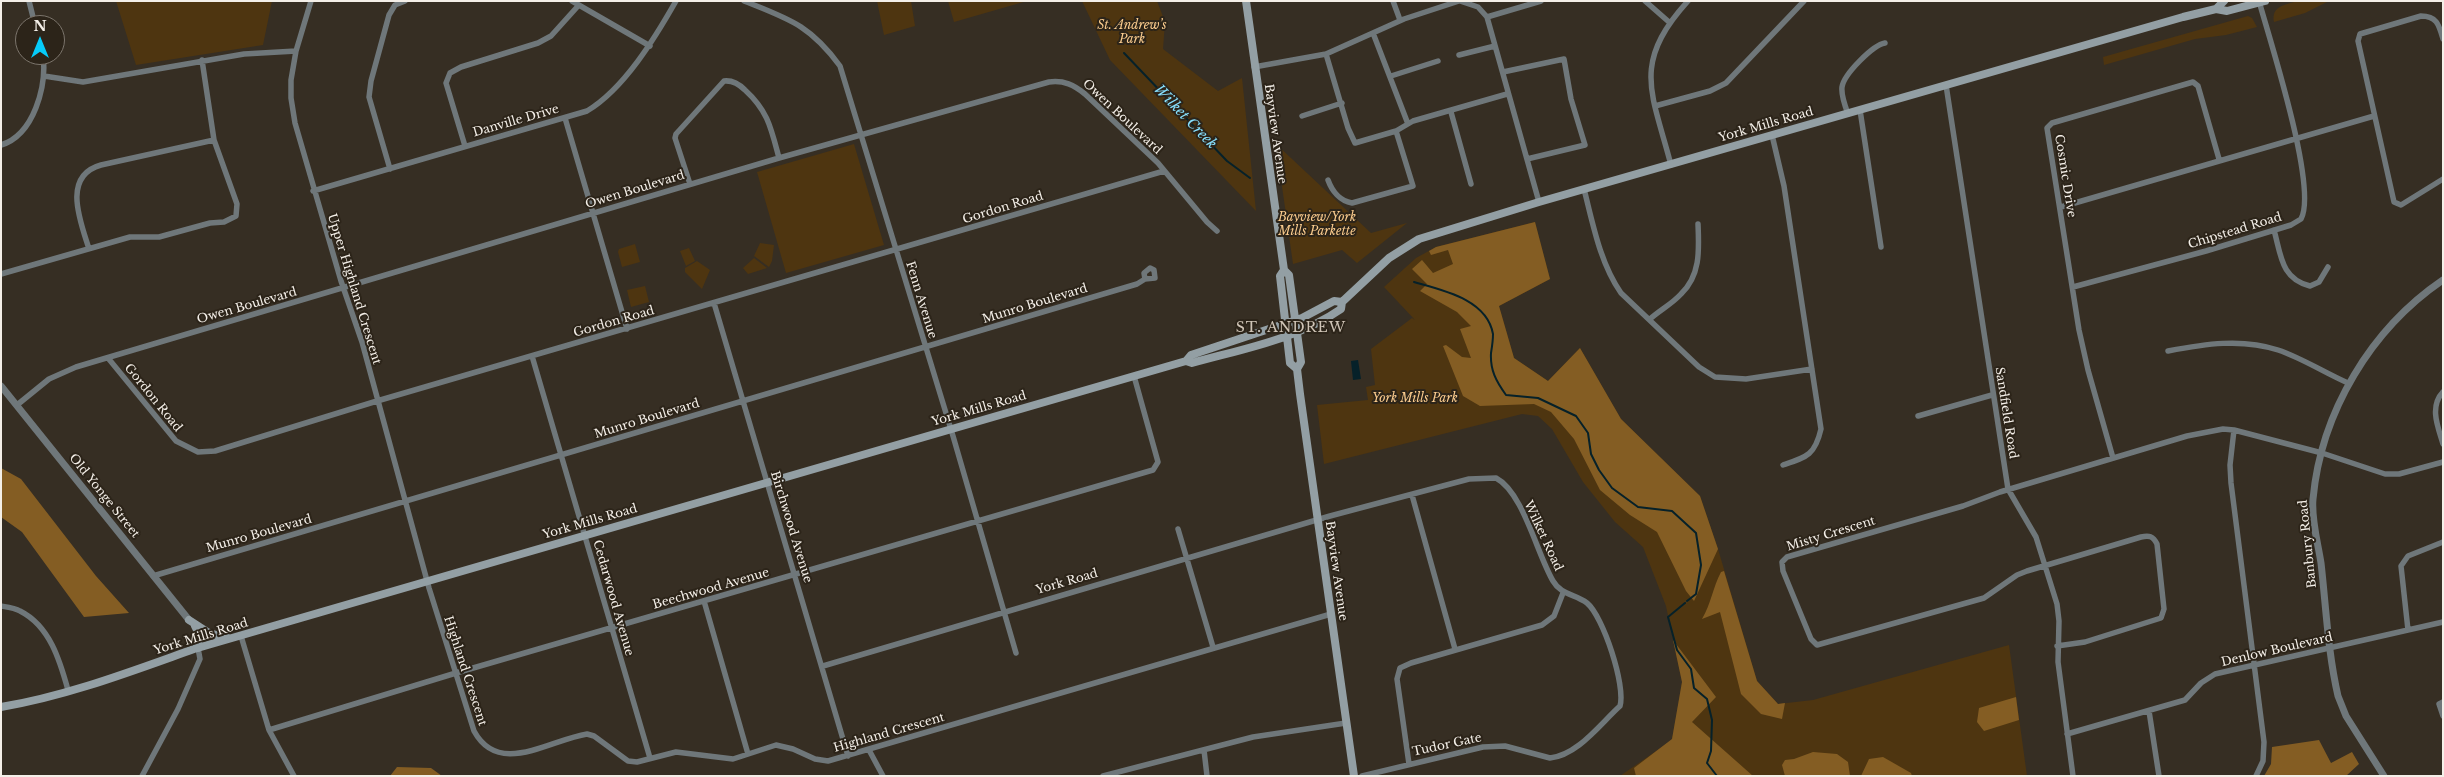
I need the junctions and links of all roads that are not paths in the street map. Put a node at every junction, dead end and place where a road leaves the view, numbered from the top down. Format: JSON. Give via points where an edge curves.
{"nodes":[{"id":1,"x":29,"y":1,"type":"edge"},
{"id":2,"x":311,"y":1,"type":"edge"},
{"id":3,"x":405,"y":1,"type":"edge"},
{"id":4,"x":572,"y":1,"type":"edge"},
{"id":5,"x":676,"y":1,"type":"edge"},
{"id":6,"x":744,"y":1,"type":"edge"},
{"id":7,"x":1246,"y":1,"type":"edge"},
{"id":8,"x":1393,"y":1,"type":"edge"},
{"id":9,"x":1459,"y":1,"type":"edge"},
{"id":10,"x":1484,"y":1,"type":"edge"},
{"id":11,"x":1541,"y":1,"type":"edge"},
{"id":12,"x":1645,"y":1,"type":"edge"},
{"id":13,"x":1688,"y":1,"type":"edge"},
{"id":14,"x":1804,"y":1,"type":"edge"},
{"id":15,"x":2224,"y":1,"type":"edge"},
{"id":16,"x":2261,"y":2,"type":"edge"},
{"id":17,"x":578,"y":6,"type":"junction"},
{"id":18,"x":1478,"y":7,"type":"junction"},
{"id":19,"x":2216,"y":9,"type":"junction"},
{"id":20,"x":32,"y":15,"type":"edge"},
{"id":21,"x":1487,"y":17,"type":"junction"},
{"id":22,"x":1400,"y":20,"type":"junction"},
{"id":23,"x":1669,"y":22,"type":"junction"},
{"id":24,"x":1373,"y":33,"type":"junction"},
{"id":25,"x":2443,"y":39,"type":"edge"},
{"id":26,"x":1885,"y":42,"type":"dead end"},
{"id":27,"x":650,"y":46,"type":"junction"},
{"id":28,"x":1495,"y":46,"type":"junction"},
{"id":29,"x":296,"y":51,"type":"junction"},
{"id":30,"x":1326,"y":54,"type":"junction"},
{"id":31,"x":1459,"y":55,"type":"dead end"},
{"id":32,"x":202,"y":60,"type":"junction"},
{"id":33,"x":1438,"y":61,"type":"dead end"},
{"id":34,"x":43,"y":65,"type":"edge"},
{"id":35,"x":1254,"y":67,"type":"junction"},
{"id":36,"x":1502,"y":72,"type":"junction"},
{"id":37,"x":44,"y":76,"type":"junction"},
{"id":38,"x":1391,"y":76,"type":"junction"},
{"id":39,"x":1946,"y":85,"type":"junction"},
{"id":40,"x":1507,"y":94,"type":"junction"},
{"id":41,"x":1342,"y":104,"type":"junction"},
{"id":42,"x":1655,"y":106,"type":"junction"},
{"id":43,"x":1860,"y":110,"type":"junction"},
{"id":44,"x":1451,"y":112,"type":"junction"},
{"id":45,"x":1848,"y":114,"type":"junction"},
{"id":46,"x":1302,"y":116,"type":"dead end"},
{"id":47,"x":2374,"y":116,"type":"junction"},
{"id":48,"x":564,"y":118,"type":"junction"},
{"id":49,"x":1408,"y":124,"type":"junction"},
{"id":50,"x":1396,"y":130,"type":"junction"},
{"id":51,"x":862,"y":135,"type":"junction"},
{"id":52,"x":1772,"y":135,"type":"junction"},
{"id":53,"x":2296,"y":138,"type":"junction"},
{"id":54,"x":214,"y":140,"type":"junction"},
{"id":55,"x":1,"y":145,"type":"edge"},
{"id":56,"x":465,"y":146,"type":"junction"},
{"id":57,"x":779,"y":158,"type":"junction"},
{"id":58,"x":1527,"y":159,"type":"junction"},
{"id":59,"x":2219,"y":159,"type":"junction"},
{"id":60,"x":1671,"y":165,"type":"junction"},
{"id":61,"x":390,"y":169,"type":"junction"},
{"id":62,"x":1164,"y":171,"type":"junction"},
{"id":63,"x":2443,"y":179,"type":"edge"},
{"id":64,"x":1328,"y":180,"type":"dead end"},
{"id":65,"x":690,"y":184,"type":"junction"},
{"id":66,"x":1471,"y":184,"type":"dead end"},
{"id":67,"x":1584,"y":190,"type":"junction"},
{"id":68,"x":313,"y":191,"type":"junction"},
{"id":69,"x":1538,"y":202,"type":"junction"},
{"id":70,"x":2061,"y":207,"type":"junction"},
{"id":71,"x":593,"y":214,"type":"junction"},
{"id":72,"x":1698,"y":224,"type":"dead end"},
{"id":73,"x":1217,"y":230,"type":"dead end"},
{"id":74,"x":2274,"y":230,"type":"junction"},
{"id":75,"x":1881,"y":247,"type":"dead end"},
{"id":76,"x":89,"y":249,"type":"junction"},
{"id":77,"x":895,"y":251,"type":"junction"},
{"id":78,"x":2328,"y":267,"type":"dead end"},
{"id":79,"x":1284,"y":270,"type":"junction"},
{"id":80,"x":1,"y":274,"type":"edge"},
{"id":81,"x":1145,"y":279,"type":"dead end"},
{"id":82,"x":2443,"y":280,"type":"edge"},
{"id":83,"x":2073,"y":287,"type":"junction"},
{"id":84,"x":343,"y":288,"type":"junction"},
{"id":85,"x":1342,"y":302,"type":"junction"},
{"id":86,"x":714,"y":303,"type":"junction"},
{"id":87,"x":1296,"y":320,"type":"junction"},
{"id":88,"x":1650,"y":320,"type":"junction"},
{"id":89,"x":1284,"y":324,"type":"junction"},
{"id":90,"x":627,"y":328,"type":"junction"},
{"id":91,"x":1298,"y":332,"type":"junction"},
{"id":92,"x":1287,"y":336,"type":"junction"},
{"id":93,"x":925,"y":347,"type":"junction"},
{"id":94,"x":2168,"y":351,"type":"dead end"},
{"id":95,"x":532,"y":356,"type":"junction"},
{"id":96,"x":108,"y":358,"type":"junction"},
{"id":97,"x":1186,"y":361,"type":"junction"},
{"id":98,"x":1297,"y":369,"type":"junction"},
{"id":99,"x":1812,"y":369,"type":"junction"},
{"id":100,"x":1134,"y":376,"type":"junction"},
{"id":101,"x":2348,"y":383,"type":"junction"},
{"id":102,"x":1,"y":386,"type":"edge"},
{"id":103,"x":2443,"y":392,"type":"edge"},
{"id":104,"x":1992,"y":395,"type":"junction"},
{"id":105,"x":377,"y":401,"type":"junction"},
{"id":106,"x":744,"y":401,"type":"junction"},
{"id":107,"x":17,"y":405,"type":"junction"},
{"id":108,"x":1918,"y":416,"type":"dead end"},
{"id":109,"x":951,"y":428,"type":"junction"},
{"id":110,"x":2234,"y":430,"type":"junction"},
{"id":111,"x":2443,"y":444,"type":"edge"},
{"id":112,"x":2322,"y":452,"type":"junction"},
{"id":113,"x":562,"y":455,"type":"junction"},
{"id":114,"x":2113,"y":458,"type":"junction"},
{"id":115,"x":2443,"y":462,"type":"edge"},
{"id":116,"x":1783,"y":465,"type":"dead end"},
{"id":117,"x":767,"y":483,"type":"junction"},
{"id":118,"x":2008,"y":489,"type":"junction"},
{"id":119,"x":1412,"y":495,"type":"junction"},
{"id":120,"x":405,"y":502,"type":"junction"},
{"id":121,"x":1318,"y":519,"type":"junction"},
{"id":122,"x":978,"y":521,"type":"junction"},
{"id":123,"x":1178,"y":529,"type":"dead end"},
{"id":124,"x":585,"y":535,"type":"junction"},
{"id":125,"x":2443,"y":542,"type":"edge"},
{"id":126,"x":1187,"y":558,"type":"junction"},
{"id":127,"x":2047,"y":565,"type":"junction"},
{"id":128,"x":795,"y":575,"type":"junction"},
{"id":129,"x":153,"y":576,"type":"junction"},
{"id":130,"x":427,"y":581,"type":"junction"},
{"id":131,"x":1563,"y":592,"type":"junction"},
{"id":132,"x":704,"y":601,"type":"junction"},
{"id":133,"x":1,"y":606,"type":"edge"},
{"id":134,"x":1004,"y":611,"type":"junction"},
{"id":135,"x":1331,"y":614,"type":"junction"},
{"id":136,"x":190,"y":620,"type":"junction"},
{"id":137,"x":2443,"y":622,"type":"edge"},
{"id":138,"x":611,"y":628,"type":"junction"},
{"id":139,"x":2408,"y":630,"type":"junction"},
{"id":140,"x":241,"y":636,"type":"junction"},
{"id":141,"x":230,"y":638,"type":"junction"},
{"id":142,"x":2057,"y":646,"type":"junction"},
{"id":143,"x":1213,"y":647,"type":"junction"},
{"id":144,"x":2331,"y":647,"type":"junction"},
{"id":145,"x":196,"y":648,"type":"junction"},
{"id":146,"x":1456,"y":649,"type":"junction"},
{"id":147,"x":1016,"y":653,"type":"dead end"},
{"id":148,"x":822,"y":666,"type":"junction"},
{"id":149,"x":2254,"y":666,"type":"junction"},
{"id":150,"x":456,"y":673,"type":"junction"},
{"id":151,"x":68,"y":690,"type":"junction"},
{"id":152,"x":2443,"y":702,"type":"edge"},
{"id":153,"x":1,"y":707,"type":"edge"},
{"id":154,"x":2149,"y":710,"type":"junction"},
{"id":155,"x":2443,"y":716,"type":"edge"},
{"id":156,"x":1346,"y":722,"type":"junction"},
{"id":157,"x":269,"y":730,"type":"junction"},
{"id":158,"x":2067,"y":734,"type":"junction"},
{"id":159,"x":869,"y":750,"type":"junction"},
{"id":160,"x":1204,"y":750,"type":"junction"},
{"id":161,"x":748,"y":754,"type":"junction"},
{"id":162,"x":848,"y":756,"type":"junction"},
{"id":163,"x":650,"y":758,"type":"junction"},
{"id":164,"x":1409,"y":764,"type":"junction"},
{"id":165,"x":142,"y":776,"type":"edge"},
{"id":166,"x":294,"y":776,"type":"edge"},
{"id":167,"x":883,"y":776,"type":"edge"},
{"id":168,"x":1102,"y":776,"type":"edge"},
{"id":169,"x":1207,"y":776,"type":"edge"},
{"id":170,"x":1354,"y":776,"type":"edge"},
{"id":171,"x":1362,"y":776,"type":"edge"},
{"id":172,"x":2073,"y":776,"type":"edge"},
{"id":173,"x":2159,"y":776,"type":"edge"},
{"id":174,"x":2256,"y":776,"type":"edge"},
{"id":175,"x":2384,"y":776,"type":"edge"}],
"edges":[{"from":1,"to":20,"type":"street"},
{"from":2,"to":29,"type":"street","name":"Upper Highland Crescent"},
{"from":3,"to":61,"type":"street","via":[[395,5],[389,15],[369,90]]},
{"from":4,"to":17,"type":"street"},
{"from":5,"to":27,"type":"street","name":"Danville Drive"},
{"from":6,"to":51,"type":"street","name":"Fenn Avenue","via":[[798,24],[826,46],[840,66]]},
{"from":7,"to":35,"type":"main road","name":"Bayview Avenue"},
{"from":8,"to":22,"type":"street"},
{"from":9,"to":18,"type":"street"},
{"from":9,"to":22,"type":"street"},
{"from":10,"to":18,"type":"street"},
{"from":11,"to":21,"type":"street"},
{"from":12,"to":23,"type":"street"},
{"from":13,"to":23,"type":"street"},
{"from":14,"to":42,"type":"street","via":[[1726,83]]},
{"from":15,"to":19,"type":"main road","name":"York Mills Road"},
{"from":16,"to":19,"type":"main road","name":"York Mills Road","via":[[2227,11]]},
{"from":16,"to":53,"type":"street","name":"Chipstead Road"},
{"from":17,"to":27,"type":"street"},
{"from":17,"to":56,"type":"street","via":[[551,36],[538,43],[450,73],[446,82]]},
{"from":18,"to":21,"type":"street"},
{"from":19,"to":39,"type":"main road","name":"York Mills Road"},
{"from":21,"to":28,"type":"street"},
{"from":22,"to":24,"type":"street"},
{"from":23,"to":42,"type":"street","via":[[1651,69]]},
{"from":24,"to":30,"type":"street"},
{"from":24,"to":38,"type":"street"},
{"from":25,"to":47,"type":"street","via":[[2438,22],[2429,16],[2360,34],[2358,42]]},
{"from":26,"to":45,"type":"street","via":[[1875,46],[1843,81],[1842,93]]},
{"from":27,"to":48,"type":"street","name":"Danville Drive","via":[[597,104],[587,111]]},
{"from":28,"to":31,"type":"street"},
{"from":28,"to":36,"type":"street"},
{"from":29,"to":32,"type":"street"},
{"from":29,"to":68,"type":"street","name":"Upper Highland Crescent","via":[[291,98]]},
{"from":30,"to":35,"type":"street"},
{"from":30,"to":41,"type":"street"},
{"from":32,"to":37,"type":"street","via":[[90,81]]},
{"from":32,"to":54,"type":"street"},
{"from":33,"to":38,"type":"street"},
{"from":34,"to":37,"type":"street"},
{"from":35,"to":79,"type":"main road","name":"Bayview Avenue"},
{"from":36,"to":40,"type":"street"},
{"from":36,"to":58,"type":"street","via":[[1564,58],[1571,99],[1585,145]]},
{"from":37,"to":55,"type":"street","via":[[22,134]]},
{"from":38,"to":49,"type":"street"},
{"from":39,"to":43,"type":"main road","name":"York Mills Road"},
{"from":39,"to":104,"type":"street","name":"Sandfield Road"},
{"from":40,"to":44,"type":"street"},
{"from":40,"to":58,"type":"street"},
{"from":41,"to":46,"type":"street"},
{"from":41,"to":50,"type":"street","via":[[1354,143]]},
{"from":42,"to":60,"type":"street"},
{"from":43,"to":45,"type":"main road","name":"York Mills Road"},
{"from":43,"to":75,"type":"street"},
{"from":44,"to":49,"type":"street"},
{"from":44,"to":66,"type":"street"},
{"from":45,"to":52,"type":"main road","name":"York Mills Road"},
{"from":47,"to":53,"type":"street"},
{"from":47,"to":63,"type":"street","via":[[2394,202],[2401,204]]},
{"from":48,"to":56,"type":"street","name":"Danville Drive"},
{"from":48,"to":71,"type":"street"},
{"from":49,"to":50,"type":"street"},
{"from":50,"to":64,"type":"street","via":[[1413,186],[1350,203],[1337,195]]},
{"from":51,"to":57,"type":"street","name":"Owen Boulevard"},
{"from":51,"to":62,"type":"street","name":"Owen Boulevard","via":[[1060,81],[1085,94]]},
{"from":51,"to":77,"type":"street","name":"Fenn Avenue"},
{"from":52,"to":60,"type":"main road","name":"York Mills Road"},
{"from":52,"to":99,"type":"street","via":[[1784,186]]},
{"from":53,"to":59,"type":"street"},
{"from":53,"to":74,"type":"street","name":"Chipstead Road","via":[[2306,208],[2302,219]]},
{"from":54,"to":76,"type":"street","via":[[91,169],[76,194]]},
{"from":54,"to":76,"type":"street","via":[[237,204],[234,218],[150,239],[130,237]]},
{"from":56,"to":61,"type":"street","name":"Danville Drive"},
{"from":57,"to":65,"type":"street","name":"Owen Boulevard"},
{"from":57,"to":65,"type":"street","via":[[768,117],[760,104],[738,83],[724,81],[676,134]]},
{"from":58,"to":69,"type":"street"},
{"from":59,"to":70,"type":"street"},
{"from":59,"to":70,"type":"street","name":"Cosmic Drive","via":[[2198,86],[2193,82],[2052,123],[2047,128]]},
{"from":60,"to":67,"type":"main road","name":"York Mills Road"},
{"from":61,"to":68,"type":"street","name":"Danville Drive"},
{"from":62,"to":73,"type":"street","name":"Owen Boulevard","via":[[1206,222]]},
{"from":62,"to":77,"type":"street","name":"Gordon Road"},
{"from":65,"to":71,"type":"street","name":"Owen Boulevard"},
{"from":67,"to":69,"type":"main road","name":"York Mills Road"},
{"from":67,"to":88,"type":"street","via":[[1612,280]]},
{"from":68,"to":84,"type":"street","name":"Upper Highland Crescent"},
{"from":69,"to":85,"type":"main road","name":"York Mills Road","via":[[1419,239],[1389,258]]},
{"from":70,"to":83,"type":"street","name":"Cosmic Drive"},
{"from":71,"to":84,"type":"street","name":"Owen Boulevard"},
{"from":71,"to":90,"type":"street"},
{"from":72,"to":88,"type":"street","via":[[1700,258],[1694,276],[1682,294]]},
{"from":74,"to":78,"type":"street","via":[[2287,274],[2294,281],[2310,286],[2319,282]]},
{"from":74,"to":83,"type":"street","name":"Chipstead Road"},
{"from":76,"to":80,"type":"street"},
{"from":77,"to":86,"type":"street","name":"Gordon Road"},
{"from":77,"to":93,"type":"street","name":"Fenn Avenue"},
{"from":79,"to":87,"type":"main road","name":"Bayview Avenue","via":[[1288,275]]},
{"from":79,"to":89,"type":"main road","name":"Bayview Avenue","via":[[1280,276]]},
{"from":81,"to":93,"type":"street","name":"Munro Boulevard"},
{"from":82,"to":101,"type":"street","name":"Banbury Road","via":[[2428,290],[2375,342]]},
{"from":83,"to":114,"type":"street","name":"Cosmic Drive","via":[[2088,370]]},
{"from":84,"to":96,"type":"street","name":"Owen Boulevard"},
{"from":84,"to":105,"type":"street","name":"Upper Highland Crescent","via":[[362,342]]},
{"from":85,"to":87,"type":"main road","name":"York Mills Road","via":[[1334,301]]},
{"from":85,"to":91,"type":"main road","name":"York Mills Road","via":[[1336,313]]},
{"from":86,"to":90,"type":"street","name":"Gordon Road"},
{"from":86,"to":106,"type":"street","name":"Birchwood Avenue"},
{"from":87,"to":89,"type":"main road","name":"York Mills Road"},
{"from":87,"to":91,"type":"main road","name":"Bayview Avenue"},
{"from":88,"to":99,"type":"street","via":[[1699,367],[1715,377],[1746,379]]},
{"from":89,"to":92,"type":"main road","name":"Bayview Avenue"},
{"from":89,"to":97,"type":"main road","name":"York Mills Road","via":[[1190,355]]},
{"from":90,"to":95,"type":"street","name":"Gordon Road"},
{"from":91,"to":92,"type":"main road","name":"York Mills Road"},
{"from":91,"to":98,"type":"main road","name":"Bayview Avenue","via":[[1301,362]]},
{"from":92,"to":97,"type":"main road","name":"York Mills Road","via":[[1192,363]]},
{"from":92,"to":98,"type":"main road","name":"Bayview Avenue","via":[[1290,364]]},
{"from":93,"to":106,"type":"street","name":"Munro Boulevard"},
{"from":93,"to":109,"type":"street","name":"Fenn Avenue"},
{"from":94,"to":101,"type":"street","via":[[2215,343],[2262,346]]},
{"from":95,"to":105,"type":"street","name":"Gordon Road"},
{"from":95,"to":113,"type":"street","name":"Cedarwood Avenue"},
{"from":96,"to":105,"type":"street","name":"Gordon Road","via":[[176,441],[198,452],[215,451]]},
{"from":96,"to":107,"type":"street","name":"Owen Boulevard","via":[[63,371]]},
{"from":97,"to":100,"type":"main road","name":"York Mills Road"},
{"from":98,"to":121,"type":"main road","name":"Bayview Avenue"},
{"from":99,"to":116,"type":"street","via":[[1822,430],[1817,446],[1808,457]]},
{"from":100,"to":109,"type":"main road","name":"York Mills Road"},
{"from":100,"to":122,"type":"street","name":"Beechwood Avenue","via":[[1158,462],[1153,470]]},
{"from":101,"to":112,"type":"street","name":"Banbury Road"},
{"from":102,"to":107,"type":"street","name":"Old Yonge Street"},
{"from":103,"to":111,"type":"street","via":[[2435,404],[2435,414]]},
{"from":104,"to":108,"type":"street"},
{"from":104,"to":118,"type":"street","name":"Sandfield Road"},
{"from":105,"to":120,"type":"street","name":"Upper Highland Crescent"},
{"from":106,"to":113,"type":"street","name":"Munro Boulevard"},
{"from":106,"to":117,"type":"street","name":"Birchwood Avenue"},
{"from":107,"to":129,"type":"street","name":"Old Yonge Street"},
{"from":109,"to":117,"type":"main road","name":"York Mills Road"},
{"from":109,"to":122,"type":"street","name":"Fenn Avenue"},
{"from":110,"to":112,"type":"street"},
{"from":110,"to":114,"type":"street","via":[[2222,429],[2187,436]]},
{"from":110,"to":149,"type":"street","via":[[2231,483]]},
{"from":112,"to":115,"type":"street","via":[[2386,474],[2399,474]]},
{"from":112,"to":144,"type":"street","name":"Banbury Road","via":[[2313,501]]},
{"from":113,"to":120,"type":"street","name":"Munro Boulevard"},
{"from":113,"to":124,"type":"street","name":"Cedarwood Avenue"},
{"from":114,"to":118,"type":"street"},
{"from":117,"to":124,"type":"main road","name":"York Mills Road"},
{"from":117,"to":128,"type":"street","name":"Birchwood Avenue"},
{"from":118,"to":127,"type":"street","name":"Sandfield Road","via":[[2036,537]]},
{"from":118,"to":127,"type":"street","name":"Misty Crescent","via":[[1963,506],[1787,557],[1782,562],[1783,571],[1811,638],[1817,645],[1825,644],[1972,602],[1991,594],[2017,575]]},
{"from":119,"to":121,"type":"street","name":"Wilket Road"},
{"from":119,"to":131,"type":"street","name":"Wilket Road","via":[[1478,477],[1500,480],[1520,505],[1549,573]]},
{"from":119,"to":146,"type":"street"},
{"from":120,"to":129,"type":"street","name":"Munro Boulevard"},
{"from":120,"to":130,"type":"street","name":"Upper Highland Crescent"},
{"from":121,"to":126,"type":"street","name":"York Road"},
{"from":121,"to":135,"type":"main road","name":"Bayview Avenue"},
{"from":122,"to":128,"type":"street","name":"Beechwood Avenue"},
{"from":122,"to":134,"type":"street","name":"Fenn Avenue"},
{"from":123,"to":126,"type":"street"},
{"from":124,"to":130,"type":"main road","name":"York Mills Road"},
{"from":124,"to":138,"type":"street","name":"Cedarwood Avenue"},
{"from":125,"to":139,"type":"street","via":[[2408,556],[2401,566]]},
{"from":126,"to":134,"type":"street","name":"York Road"},
{"from":126,"to":143,"type":"street"},
{"from":127,"to":142,"type":"street","name":"Sandfield Road","via":[[2059,614]]},
{"from":127,"to":142,"type":"street","via":[[2147,536],[2158,544],[2164,609],[2161,618],[2085,642]]},
{"from":128,"to":132,"type":"street","name":"Beechwood Avenue"},
{"from":128,"to":148,"type":"street","name":"Birchwood Avenue"},
{"from":129,"to":136,"type":"street","name":"Old Yonge Street"},
{"from":130,"to":140,"type":"main road","name":"York Mills Road"},
{"from":130,"to":150,"type":"street","name":"Highland Crescent"},
{"from":131,"to":146,"type":"street","via":[[1554,616],[1542,625]]},
{"from":131,"to":164,"type":"street","name":"Tudor Gate","via":[[1588,604],[1600,619],[1620,683],[1620,706],[1572,749],[1557,757],[1505,746],[1489,746]]},
{"from":132,"to":138,"type":"street","name":"Beechwood Avenue"},
{"from":132,"to":161,"type":"street"},
{"from":133,"to":151,"type":"street","via":[[20,611],[54,644]]},
{"from":134,"to":147,"type":"street","name":"Fenn Avenue"},
{"from":134,"to":148,"type":"street","name":"York Road"},
{"from":135,"to":143,"type":"street","name":"Highland Crescent"},
{"from":135,"to":156,"type":"main road","name":"Bayview Avenue"},
{"from":136,"to":141,"type":"main road","via":[[209,633]]},
{"from":136,"to":145,"type":"main road","via":[[199,634]]},
{"from":137,"to":139,"type":"street","name":"Denlow Boulevard"},
{"from":138,"to":150,"type":"street","name":"Beechwood Avenue"},
{"from":138,"to":163,"type":"street","name":"Cedarwood Avenue"},
{"from":139,"to":144,"type":"street","name":"Denlow Boulevard"},
{"from":140,"to":141,"type":"main road","name":"York Mills Road"},
{"from":140,"to":157,"type":"street"},
{"from":141,"to":145,"type":"main road","name":"York Mills Road"},
{"from":142,"to":158,"type":"street","name":"Sandfield Road"},
{"from":143,"to":159,"type":"street","name":"Highland Crescent"},
{"from":144,"to":149,"type":"street","name":"Denlow Boulevard"},
{"from":144,"to":175,"type":"street","name":"Banbury Road","via":[[2342,707]]},
{"from":145,"to":151,"type":"main road","name":"York Mills Road"},
{"from":145,"to":165,"type":"street","via":[[200,658],[178,709]]},
{"from":146,"to":164,"type":"street","via":[[1404,665],[1397,672]]},
{"from":148,"to":162,"type":"street","name":"Birchwood Avenue"},
{"from":149,"to":154,"type":"street","name":"Denlow Boulevard","via":[[2215,674],[2184,700]]},
{"from":149,"to":174,"type":"street","via":[[2265,752]]},
{"from":150,"to":157,"type":"street","name":"Beechwood Avenue"},
{"from":150,"to":163,"type":"street","name":"Highland Crescent","via":[[474,731],[490,751],[506,755],[523,753],[587,734],[628,761]]},
{"from":151,"to":153,"type":"main road","name":"York Mills Road"},
{"from":152,"to":155,"type":"street","via":[[2438,704]]},
{"from":154,"to":158,"type":"street","name":"Denlow Boulevard"},
{"from":154,"to":173,"type":"street"},
{"from":156,"to":160,"type":"street","via":[[1260,735]]},
{"from":156,"to":170,"type":"main road","name":"Bayview Avenue"},
{"from":157,"to":166,"type":"street"},
{"from":158,"to":172,"type":"street","name":"Sandfield Road"},
{"from":159,"to":162,"type":"street","name":"Highland Crescent"},
{"from":159,"to":167,"type":"street"},
{"from":160,"to":168,"type":"street"},
{"from":160,"to":169,"type":"street"},
{"from":161,"to":162,"type":"street","name":"Highland Crescent","via":[[782,746],[822,761]]},
{"from":161,"to":163,"type":"street","name":"Highland Crescent","via":[[733,759],[676,752]]},
{"from":164,"to":171,"type":"street","name":"Tudor Gate"}]}
